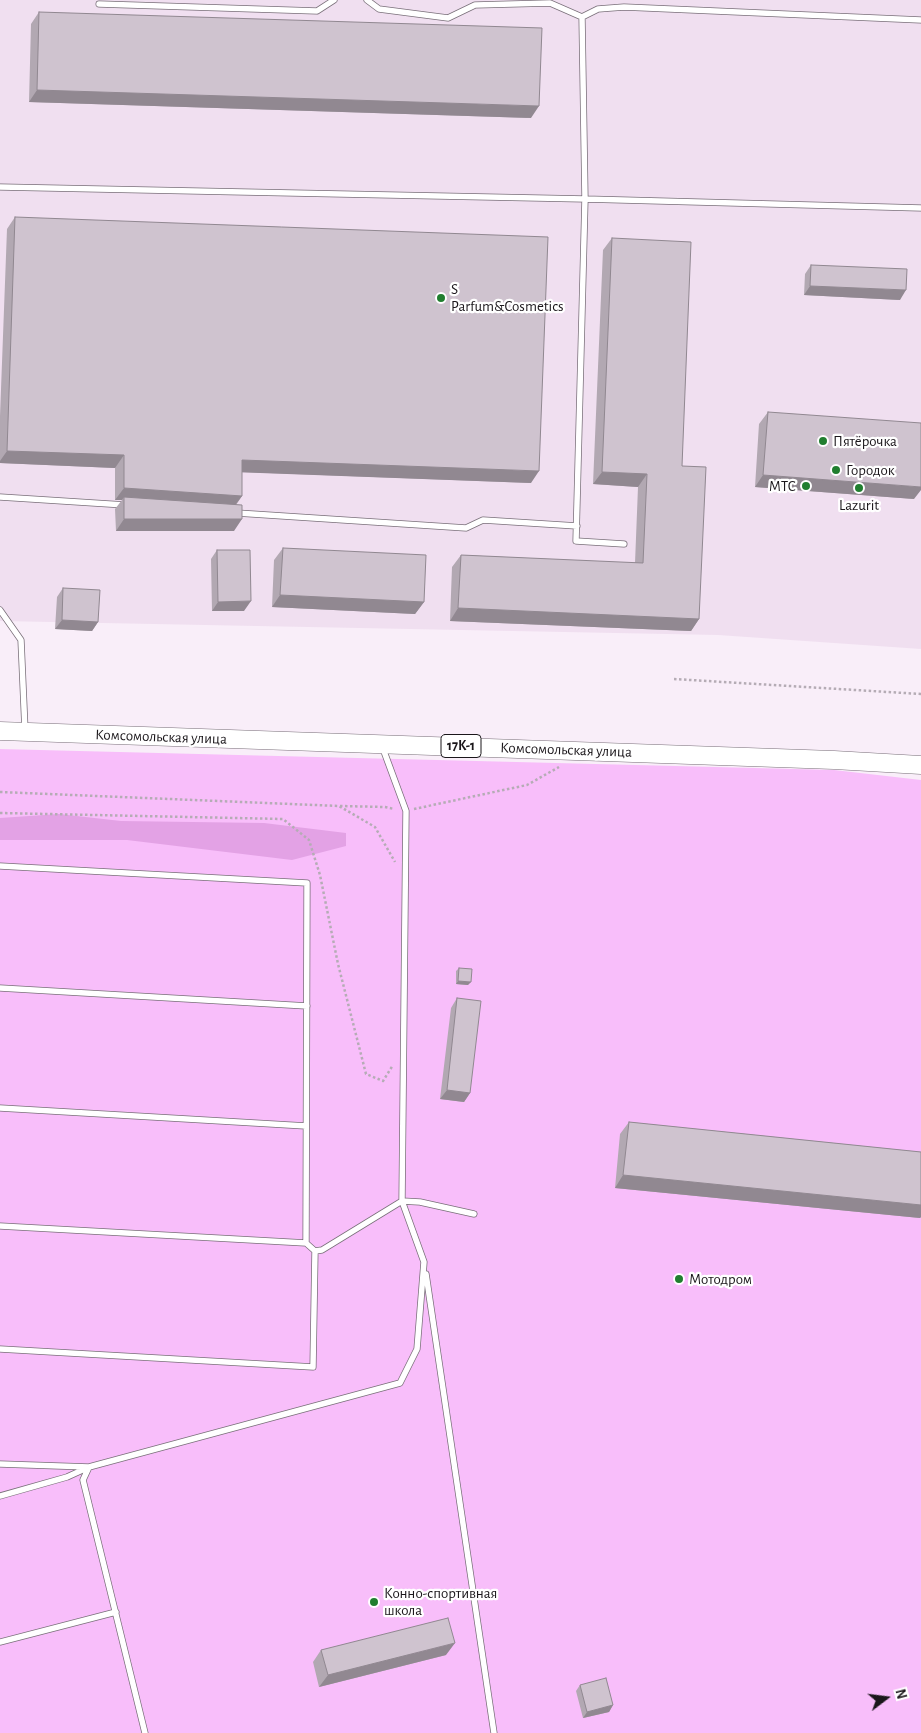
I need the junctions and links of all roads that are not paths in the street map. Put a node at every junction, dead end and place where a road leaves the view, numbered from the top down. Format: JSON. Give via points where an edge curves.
{"nodes":[{"id":1,"x":334,"y":0,"type":"edge"},
{"id":2,"x":368,"y":0,"type":"edge"},
{"id":3,"x":99,"y":4,"type":"dead end"},
{"id":4,"x":582,"y":17,"type":"junction"},
{"id":5,"x":921,"y":20,"type":"edge"},
{"id":6,"x":0,"y":186,"type":"edge"},
{"id":7,"x":585,"y":199,"type":"junction"},
{"id":8,"x":921,"y":208,"type":"edge"},
{"id":9,"x":0,"y":497,"type":"edge"},
{"id":10,"x":128,"y":505,"type":"edge"},
{"id":11,"x":227,"y":512,"type":"edge"},
{"id":12,"x":577,"y":526,"type":"junction"},
{"id":13,"x":624,"y":544,"type":"dead end"},
{"id":14,"x":0,"y":610,"type":"edge"},
{"id":15,"x":0,"y":731,"type":"edge"},
{"id":16,"x":25,"y":732,"type":"junction"},
{"id":17,"x":381,"y":744,"type":"junction"},
{"id":18,"x":921,"y":765,"type":"edge"},
{"id":19,"x":0,"y":866,"type":"edge"},
{"id":20,"x":0,"y":988,"type":"edge"},
{"id":21,"x":307,"y":1006,"type":"junction"},
{"id":22,"x":0,"y":1108,"type":"edge"},
{"id":23,"x":306,"y":1126,"type":"junction"},
{"id":24,"x":402,"y":1201,"type":"junction"},
{"id":25,"x":474,"y":1214,"type":"dead end"},
{"id":26,"x":0,"y":1226,"type":"edge"},
{"id":27,"x":306,"y":1243,"type":"junction"},
{"id":28,"x":315,"y":1250,"type":"junction"},
{"id":29,"x":424,"y":1262,"type":"junction"},
{"id":30,"x":0,"y":1349,"type":"edge"},
{"id":31,"x":0,"y":1464,"type":"edge"},
{"id":32,"x":89,"y":1468,"type":"junction"},
{"id":33,"x":0,"y":1496,"type":"edge"},
{"id":34,"x":116,"y":1612,"type":"junction"},
{"id":35,"x":0,"y":1642,"type":"edge"},
{"id":36,"x":145,"y":1733,"type":"edge"},
{"id":37,"x":494,"y":1733,"type":"edge"}],
"edges":[{"from":1,"to":3,"type":"lane","via":[[317,11]]},
{"from":2,"to":4,"type":"lane","via":[[379,9],[448,18],[475,5],[550,4]]},
{"from":4,"to":5,"type":"lane","via":[[598,9],[624,7]]},
{"from":4,"to":7,"type":"lane"},
{"from":6,"to":7,"type":"lane"},
{"from":7,"to":8,"type":"lane"},
{"from":7,"to":12,"type":"lane"},
{"from":9,"to":10,"type":"lane"},
{"from":11,"to":12,"type":"lane","via":[[466,528],[483,520]]},
{"from":12,"to":13,"type":"lane","via":[[576,541]]},
{"from":14,"to":16,"type":"lane","via":[[21,640]]},
{"from":15,"to":16,"type":"main road","name":"Комсомольская улица","number":"17К-1"},
{"from":16,"to":17,"type":"main road","name":"Комсомольская улица","number":"17К-1"},
{"from":17,"to":18,"type":"main road","name":"Комсомольская улица","number":"17К-1"},
{"from":17,"to":24,"type":"lane","via":[[406,811]]},
{"from":19,"to":21,"type":"lane","via":[[307,883]]},
{"from":20,"to":21,"type":"lane"},
{"from":21,"to":23,"type":"lane"},
{"from":22,"to":23,"type":"lane"},
{"from":23,"to":27,"type":"lane"},
{"from":24,"to":25,"type":"lane"},
{"from":24,"to":28,"type":"lane","via":[[322,1250]]},
{"from":24,"to":29,"type":"lane"},
{"from":26,"to":27,"type":"lane"},
{"from":27,"to":28,"type":"lane"},
{"from":28,"to":30,"type":"lane","via":[[313,1367]]},
{"from":29,"to":32,"type":"lane","via":[[417,1349],[400,1383]]},
{"from":29,"to":37,"type":"lane"},
{"from":31,"to":32,"type":"lane"},
{"from":32,"to":33,"type":"lane"},
{"from":32,"to":34,"type":"lane","via":[[83,1480]]},
{"from":34,"to":35,"type":"lane"},
{"from":34,"to":36,"type":"lane"}]}
